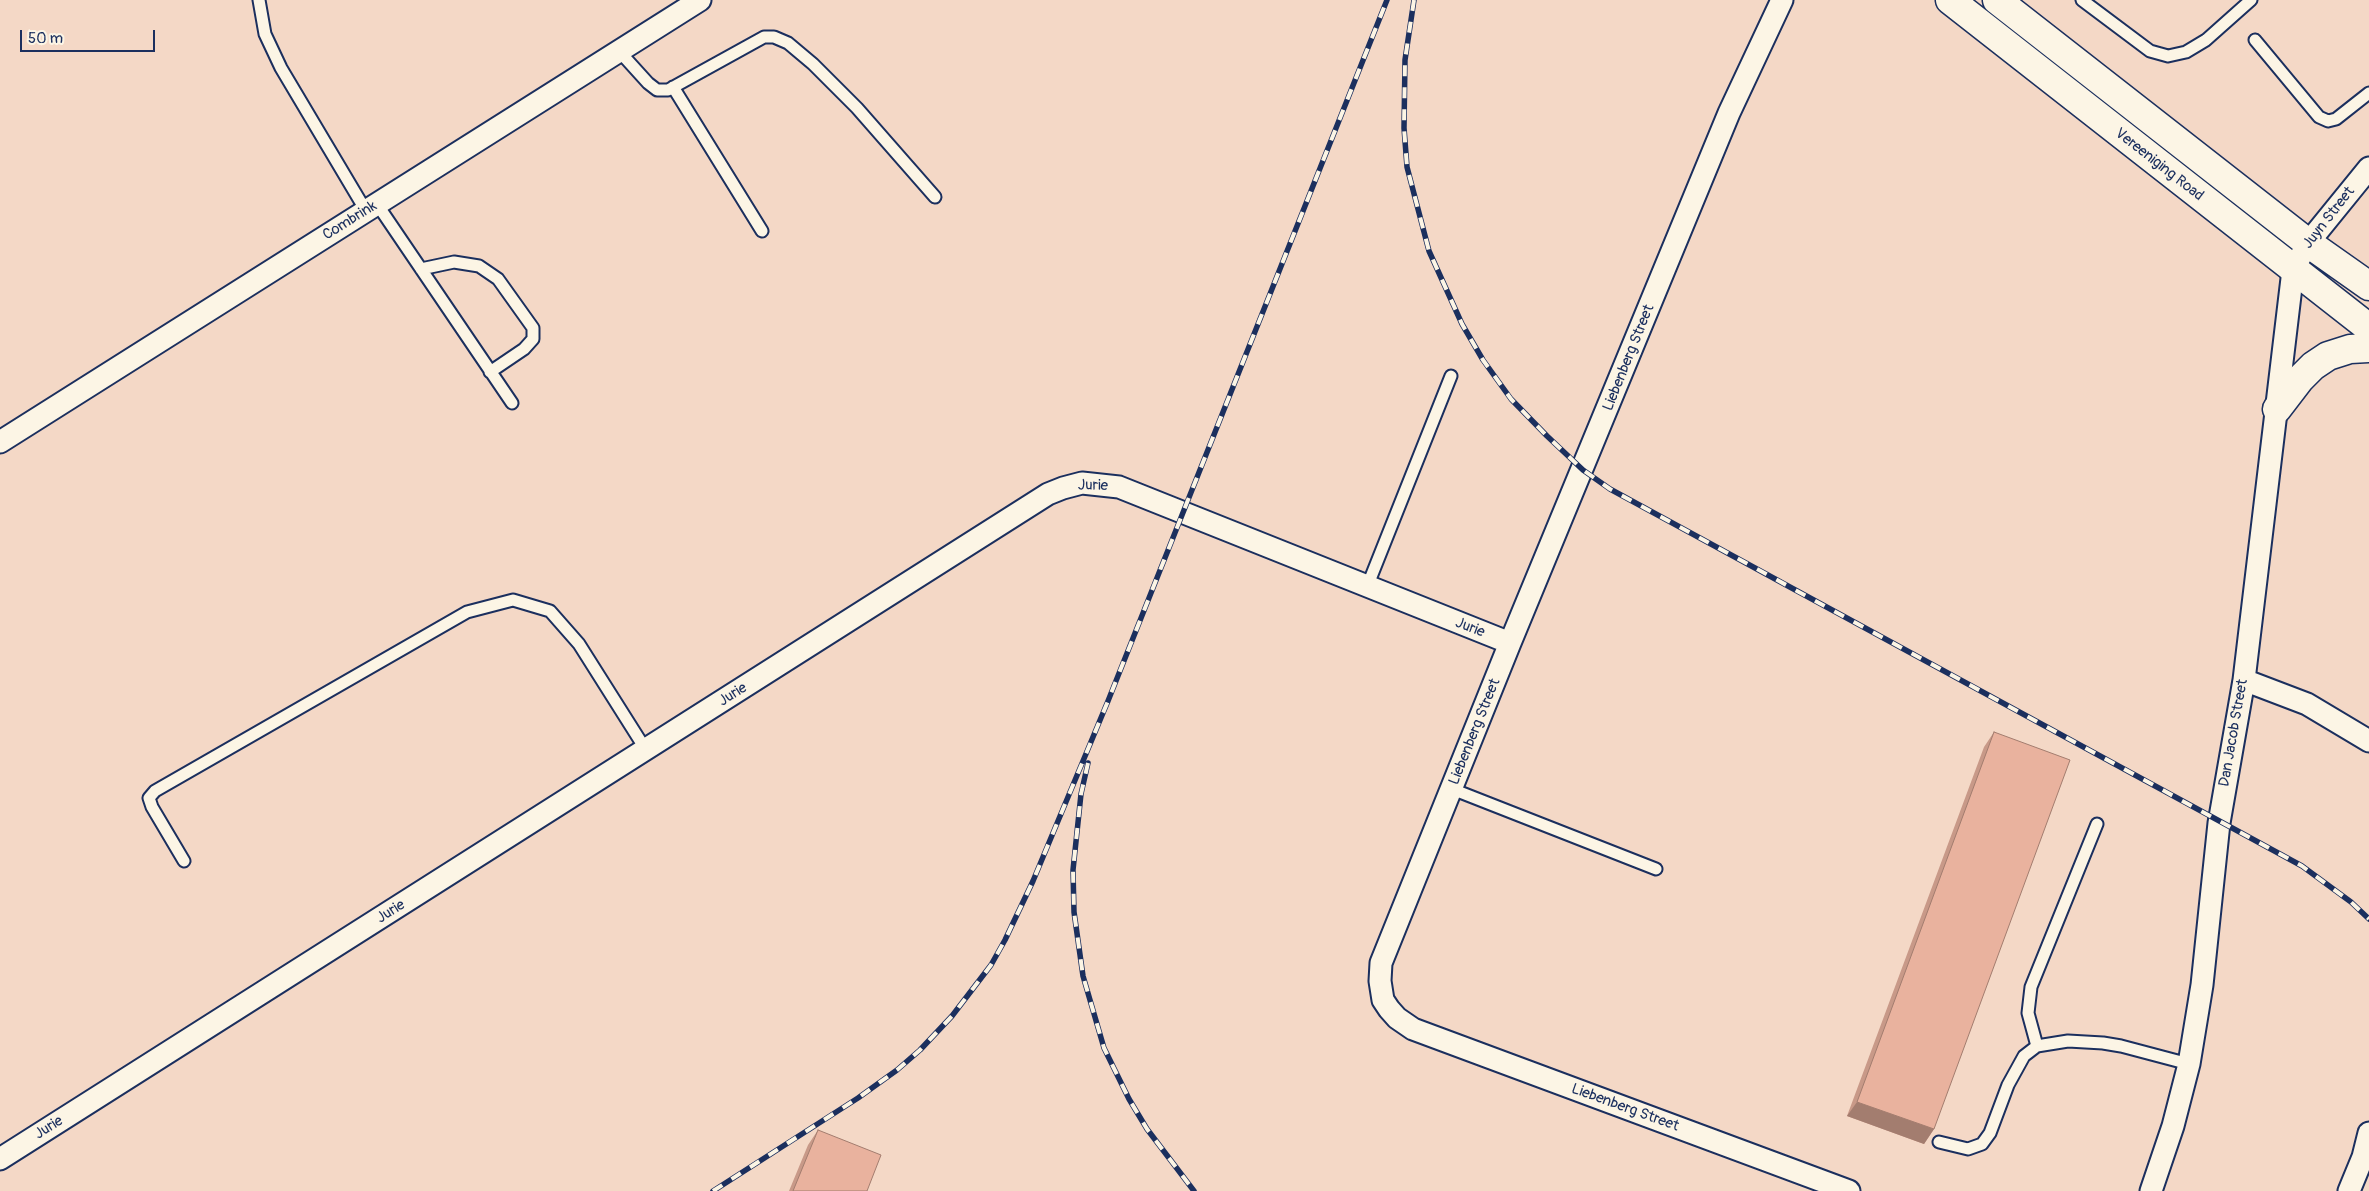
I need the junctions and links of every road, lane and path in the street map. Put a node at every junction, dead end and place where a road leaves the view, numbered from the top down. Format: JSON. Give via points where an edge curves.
{"nodes":[{"id":1,"x":259,"y":0,"type":"edge"},
{"id":2,"x":700,"y":0,"type":"edge"},
{"id":3,"x":1782,"y":0,"type":"edge"},
{"id":4,"x":1950,"y":0,"type":"edge"},
{"id":5,"x":1997,"y":0,"type":"edge"},
{"id":6,"x":2082,"y":0,"type":"edge"},
{"id":7,"x":2251,"y":0,"type":"edge"},
{"id":8,"x":2255,"y":40,"type":"dead end"},
{"id":9,"x":619,"y":51,"type":"junction"},
{"id":10,"x":674,"y":87,"type":"junction"},
{"id":11,"x":2369,"y":93,"type":"edge"},
{"id":12,"x":2369,"y":168,"type":"edge"},
{"id":13,"x":935,"y":197,"type":"dead end"},
{"id":14,"x":371,"y":208,"type":"junction"},
{"id":15,"x":762,"y":231,"type":"dead end"},
{"id":16,"x":2308,"y":243,"type":"junction"},
{"id":17,"x":421,"y":269,"type":"junction"},
{"id":18,"x":2293,"y":270,"type":"junction"},
{"id":19,"x":2369,"y":286,"type":"edge"},
{"id":20,"x":2369,"y":328,"type":"edge"},
{"id":21,"x":2369,"y":348,"type":"edge"},
{"id":22,"x":490,"y":372,"type":"junction"},
{"id":23,"x":1451,"y":376,"type":"dead end"},
{"id":24,"x":512,"y":403,"type":"dead end"},
{"id":25,"x":2277,"y":409,"type":"junction"},
{"id":26,"x":0,"y":442,"type":"edge"},
{"id":27,"x":1367,"y":587,"type":"junction"},
{"id":28,"x":1510,"y":643,"type":"junction"},
{"id":29,"x":2244,"y":680,"type":"junction"},
{"id":30,"x":2369,"y":740,"type":"edge"},
{"id":31,"x":646,"y":750,"type":"junction"},
{"id":32,"x":1452,"y":789,"type":"junction"},
{"id":33,"x":2097,"y":824,"type":"dead end"},
{"id":34,"x":184,"y":861,"type":"dead end"},
{"id":35,"x":1656,"y":869,"type":"dead end"},
{"id":36,"x":2037,"y":1046,"type":"junction"},
{"id":37,"x":2189,"y":1064,"type":"junction"},
{"id":38,"x":2369,"y":1133,"type":"edge"},
{"id":39,"x":1939,"y":1142,"type":"dead end"},
{"id":40,"x":0,"y":1158,"type":"edge"},
{"id":41,"x":1849,"y":1191,"type":"edge"},
{"id":42,"x":2151,"y":1191,"type":"edge"},
{"id":43,"x":2348,"y":1191,"type":"edge"}],
"edges":[{"from":1,"to":14,"type":"lane","via":[[265,34],[277,60],[318,134]]},
{"from":2,"to":9,"type":"street","name":"Combrink"},
{"from":3,"to":28,"type":"street","name":"Liebenberg Street","via":[[1729,113]]},
{"from":4,"to":18,"type":"main road","name":"Vereeniging Road"},
{"from":5,"to":16,"type":"main road","name":"Vereeniging Road"},
{"from":6,"to":7,"type":"lane","via":[[2150,51],[2168,56],[2186,52],[2206,40]]},
{"from":8,"to":11,"type":"lane","via":[[2319,117],[2328,121],[2336,119]]},
{"from":9,"to":10,"type":"lane","via":[[657,90]]},
{"from":9,"to":14,"type":"street","name":"Combrink"},
{"from":10,"to":13,"type":"lane","via":[[753,42],[774,37],[788,43],[851,101]]},
{"from":10,"to":15,"type":"lane"},
{"from":12,"to":16,"type":"street","name":"Juyn Street"},
{"from":14,"to":17,"type":"lane"},
{"from":14,"to":26,"type":"street","name":"Combrink"},
{"from":16,"to":18,"type":"street","name":"Juyn Street"},
{"from":16,"to":19,"type":"main road","name":"Vereeniging Road"},
{"from":17,"to":22,"type":"lane"},
{"from":17,"to":22,"type":"lane","via":[[454,262],[479,266],[498,280],[533,328],[533,339],[524,349]]},
{"from":18,"to":20,"type":"main road","name":"Vereeniging Road"},
{"from":18,"to":25,"type":"street","name":"Dan Jacob Street"},
{"from":21,"to":25,"type":"main road","via":[[2350,349],[2328,356],[2300,379]]},
{"from":22,"to":24,"type":"lane"},
{"from":23,"to":27,"type":"lane"},
{"from":25,"to":29,"type":"street","name":"Dan Jacob Street"},
{"from":27,"to":28,"type":"street","name":"Jurie"},
{"from":27,"to":31,"type":"street","name":"Jurie","via":[[1119,487],[1072,485],[1048,494]]},
{"from":28,"to":32,"type":"street","name":"Liebenberg Street"},
{"from":29,"to":30,"type":"street","via":[[2306,704]]},
{"from":29,"to":37,"type":"street","name":"Dan Jacob Street","via":[[2219,823],[2202,985]]},
{"from":31,"to":34,"type":"lane","via":[[573,637],[550,611],[513,600],[467,612],[155,791],[150,798],[152,807]]},
{"from":31,"to":40,"type":"street","name":"Jurie"},
{"from":32,"to":35,"type":"lane"},
{"from":32,"to":41,"type":"street","name":"Liebenberg Street","via":[[1381,963],[1384,1000],[1397,1018],[1413,1029]]},
{"from":33,"to":36,"type":"lane","via":[[2031,987],[2028,1013]]},
{"from":36,"to":37,"type":"lane","via":[[2068,1041],[2102,1043]]},
{"from":36,"to":39,"type":"lane","via":[[2024,1056],[2008,1085],[1990,1134],[1982,1144],[1968,1149]]},
{"from":37,"to":42,"type":"street","name":"Dan Jacob Street"},
{"from":38,"to":43,"type":"street","via":[[2363,1157]]}]}
